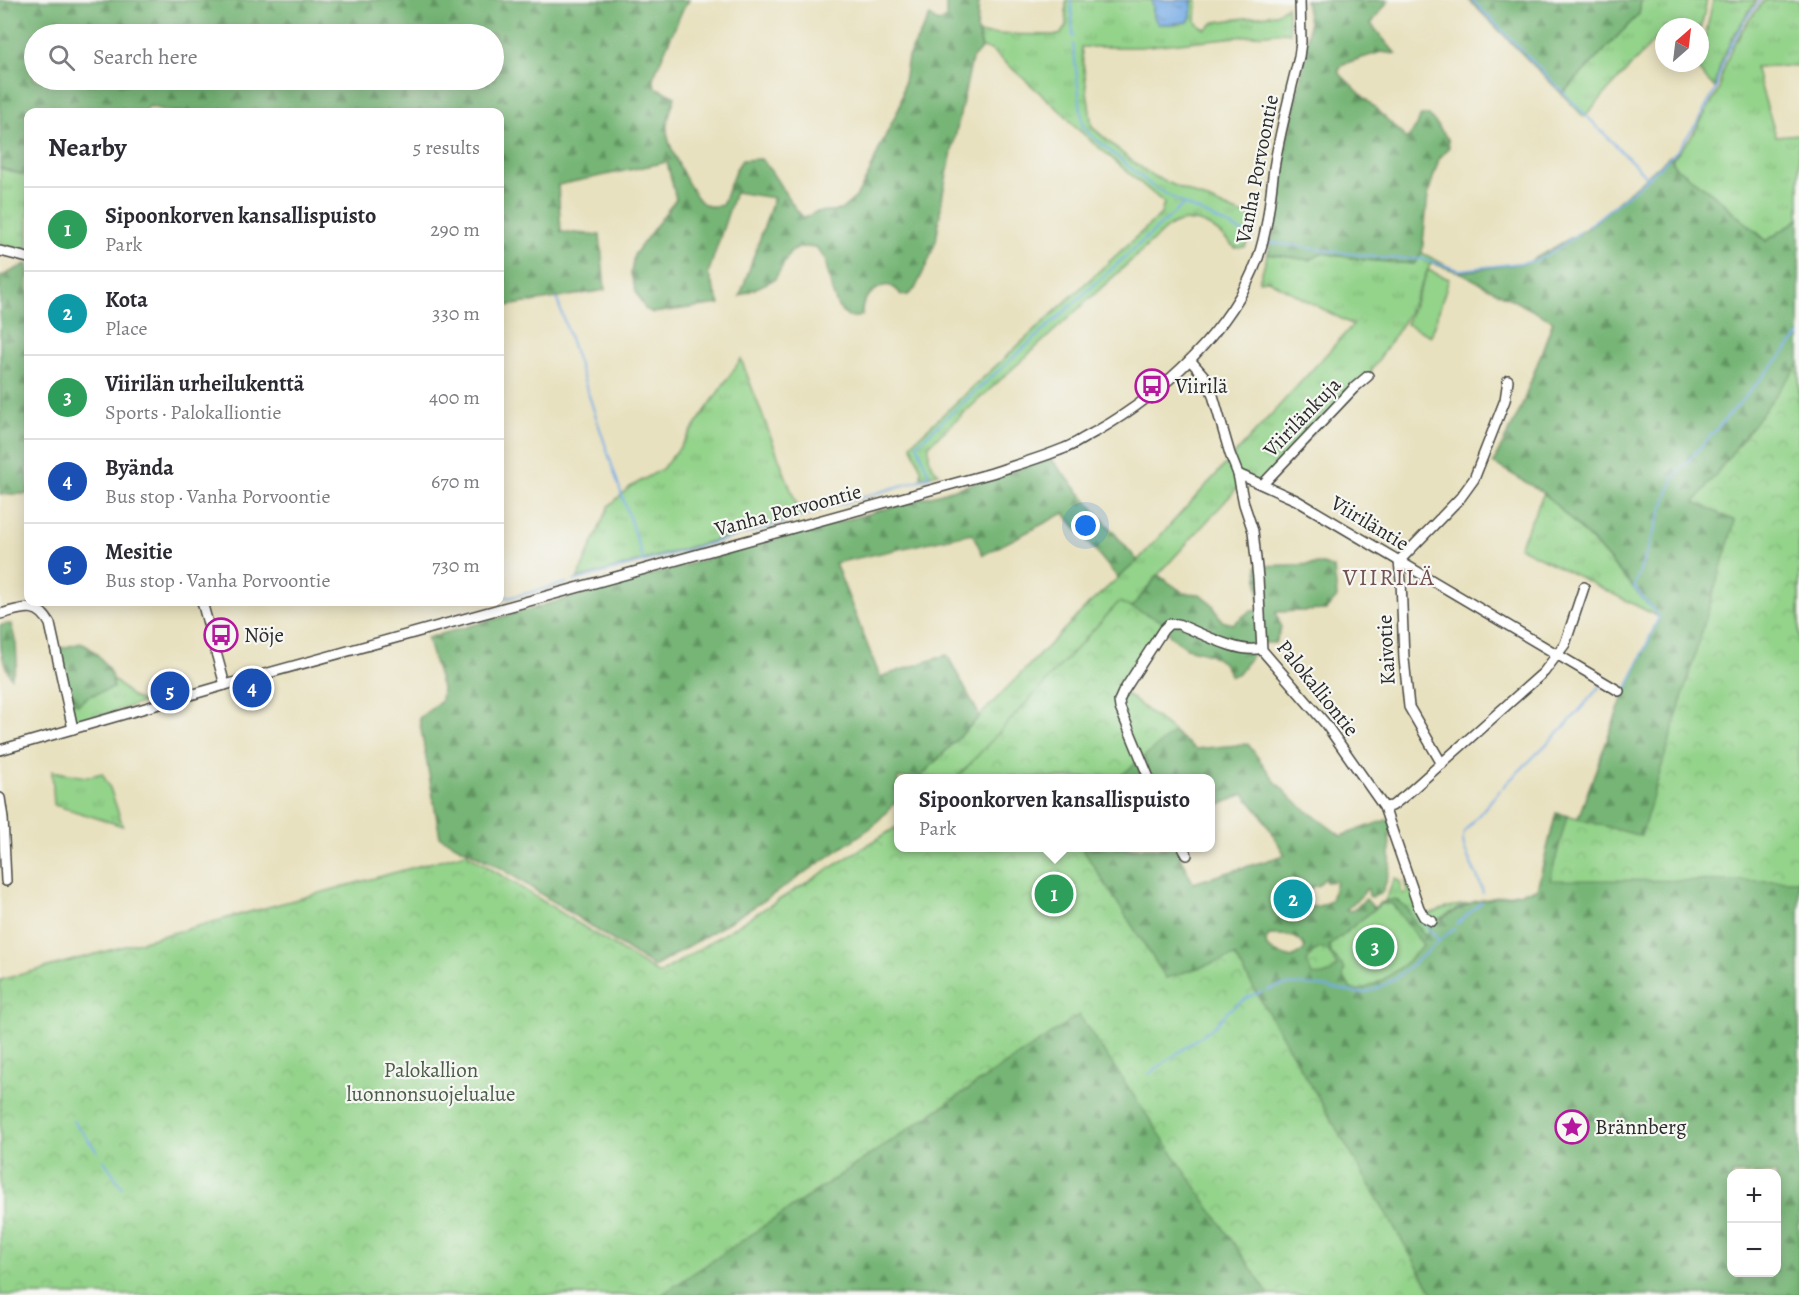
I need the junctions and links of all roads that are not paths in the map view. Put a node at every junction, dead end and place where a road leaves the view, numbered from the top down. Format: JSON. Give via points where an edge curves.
{"nodes":[{"id":1,"x":1300,"y":0,"type":"edge"},
{"id":2,"x":0,"y":251,"type":"edge"},
{"id":3,"x":24,"y":257,"type":"edge"},
{"id":4,"x":1190,"y":360,"type":"junction"},
{"id":5,"x":1368,"y":376,"type":"dead end"},
{"id":6,"x":1508,"y":380,"type":"dead end"},
{"id":7,"x":1238,"y":474,"type":"junction"},
{"id":8,"x":1263,"y":484,"type":"junction"},
{"id":9,"x":1399,"y":561,"type":"junction"},
{"id":10,"x":1584,"y":587,"type":"dead end"},
{"id":11,"x":203,"y":606,"type":"edge"},
{"id":12,"x":0,"y":614,"type":"edge"},
{"id":13,"x":1261,"y":648,"type":"junction"},
{"id":14,"x":1558,"y":654,"type":"junction"},
{"id":15,"x":225,"y":685,"type":"junction"},
{"id":16,"x":1619,"y":691,"type":"dead end"},
{"id":17,"x":74,"y":729,"type":"junction"},
{"id":18,"x":0,"y":750,"type":"edge"},
{"id":19,"x":1442,"y":764,"type":"junction"},
{"id":20,"x":1147,"y":774,"type":"edge"},
{"id":21,"x":0,"y":798,"type":"edge"},
{"id":22,"x":1384,"y":807,"type":"junction"},
{"id":23,"x":6,"y":881,"type":"dead end"},
{"id":24,"x":1432,"y":921,"type":"dead end"}],
"edges":[{"from":1,"to":4,"type":"street","name":"Vanha Porvoontie","via":[[1301,42],[1258,258],[1236,301]]},
{"from":2,"to":3,"type":"street"},
{"from":4,"to":7,"type":"street","via":[[1212,392]]},
{"from":4,"to":15,"type":"street","name":"Vanha Porvoontie","via":[[1114,420],[1066,447],[992,473]]},
{"from":5,"to":8,"type":"street","name":"Viirilänkuja"},
{"from":6,"to":9,"type":"street","via":[[1505,400],[1474,479]]},
{"from":7,"to":8,"type":"street","name":"Viiriläntie"},
{"from":7,"to":13,"type":"street","name":"Palokalliontie","via":[[1254,538]]},
{"from":8,"to":9,"type":"street","name":"Viiriläntie"},
{"from":9,"to":14,"type":"street","name":"Viiriläntie"},
{"from":9,"to":19,"type":"street","name":"Kaivotie","via":[[1409,707]]},
{"from":10,"to":14,"type":"street","via":[[1571,630]]},
{"from":11,"to":15,"type":"street"},
{"from":12,"to":17,"type":"street","via":[[29,608],[44,613],[50,624]]},
{"from":13,"to":20,"type":"street","via":[[1243,649],[1178,624],[1169,624],[1163,630],[1119,701]]},
{"from":13,"to":22,"type":"street","name":"Palokalliontie","via":[[1325,723]]},
{"from":14,"to":16,"type":"street","name":"Viiriläntie"},
{"from":14,"to":19,"type":"street","via":[[1544,672]]},
{"from":15,"to":17,"type":"street","name":"Vanha Porvoontie"},
{"from":17,"to":18,"type":"street","name":"Vanha Porvoontie"},
{"from":19,"to":22,"type":"street","via":[[1392,806]]},
{"from":21,"to":23,"type":"street"},
{"from":22,"to":24,"type":"street","name":"Palokalliontie","via":[[1417,903],[1422,914]]}]}
